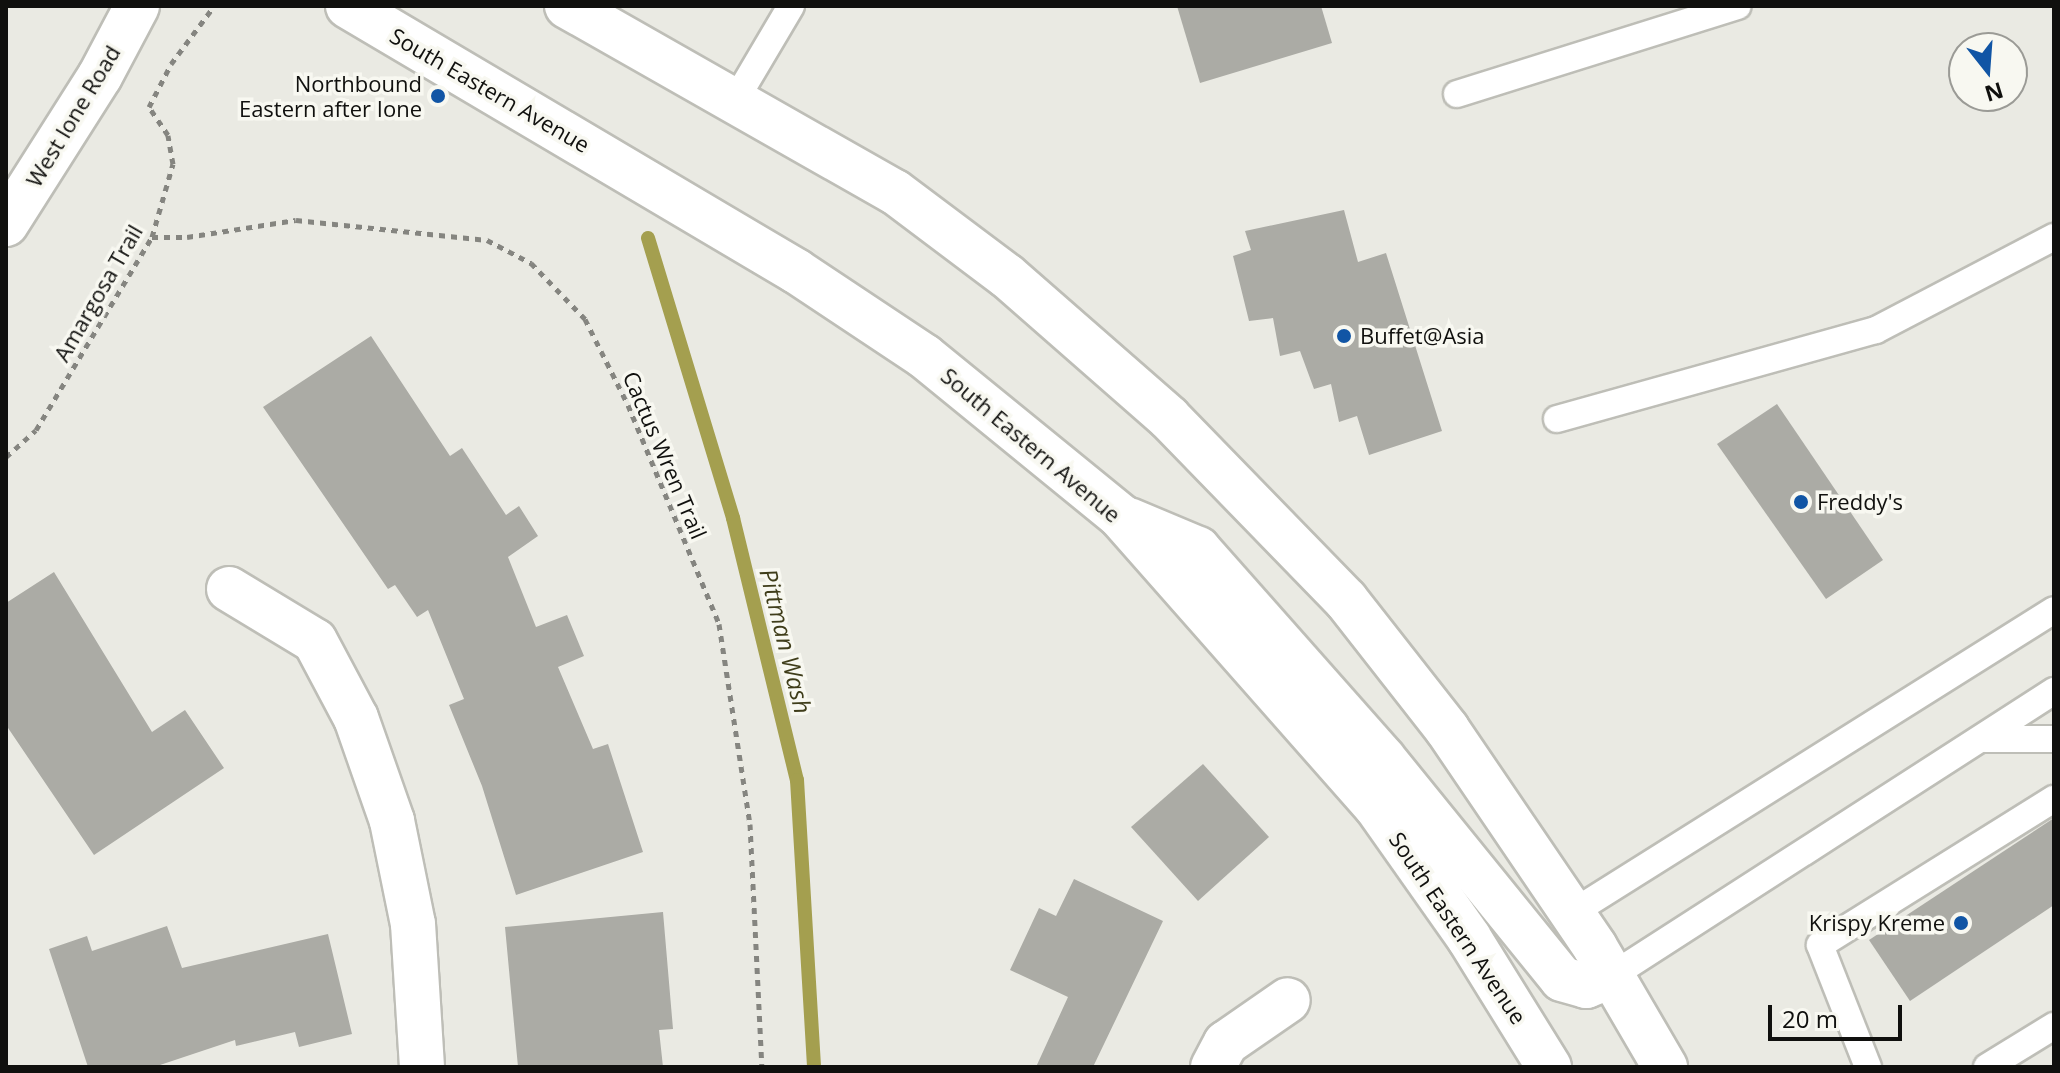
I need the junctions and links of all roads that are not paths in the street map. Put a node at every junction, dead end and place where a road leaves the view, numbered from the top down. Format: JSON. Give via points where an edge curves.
{"nodes":[{"id":1,"x":137,"y":6,"type":"edge"},
{"id":2,"x":348,"y":6,"type":"edge"},
{"id":3,"x":567,"y":6,"type":"edge"},
{"id":4,"x":791,"y":6,"type":"edge"},
{"id":5,"x":1737,"y":6,"type":"edge"},
{"id":6,"x":1457,"y":94,"type":"dead end"},
{"id":7,"x":736,"y":99,"type":"junction"},
{"id":8,"x":6,"y":224,"type":"edge"},
{"id":9,"x":2054,"y":237,"type":"edge"},
{"id":10,"x":1557,"y":419,"type":"dead end"},
{"id":11,"x":1120,"y":516,"type":"junction"},
{"id":12,"x":229,"y":589,"type":"dead end"},
{"id":13,"x":2054,"y":610,"type":"edge"},
{"id":14,"x":2054,"y":691,"type":"edge"},
{"id":15,"x":1985,"y":739,"type":"junction"},
{"id":16,"x":2054,"y":739,"type":"edge"},
{"id":17,"x":2054,"y":799,"type":"edge"},
{"id":18,"x":1572,"y":913,"type":"junction"},
{"id":19,"x":1613,"y":975,"type":"junction"},
{"id":20,"x":1288,"y":1000,"type":"dead end"},
{"id":21,"x":2054,"y":1026,"type":"edge"},
{"id":22,"x":422,"y":1067,"type":"edge"},
{"id":23,"x":1213,"y":1067,"type":"edge"},
{"id":24,"x":1549,"y":1067,"type":"edge"},
{"id":25,"x":1665,"y":1067,"type":"edge"},
{"id":26,"x":1868,"y":1067,"type":"edge"},
{"id":27,"x":1987,"y":1067,"type":"edge"}],
"edges":[{"from":1,"to":8,"type":"main road","name":"West Ione Road","via":[[100,76]]},
{"from":2,"to":11,"type":"main road","name":"South Eastern Avenue","via":[[809,279],[924,356]]},
{"from":3,"to":7,"type":"main road"},
{"from":4,"to":7,"type":"lane"},
{"from":5,"to":6,"type":"lane"},
{"from":7,"to":18,"type":"main road","via":[[895,192],[1007,276],[1169,418],[1346,600],[1447,729]]},
{"from":9,"to":10,"type":"lane","via":[[1876,330]]},
{"from":11,"to":19,"type":"main road","via":[[1198,549],[1383,758],[1562,979],[1586,986]]},
{"from":11,"to":24,"type":"main road","name":"South Eastern Avenue","via":[[1376,806],[1469,938]]},
{"from":12,"to":22,"type":"main road","via":[[315,641],[356,718],[392,821],[413,924]]},
{"from":13,"to":18,"type":"lane"},
{"from":14,"to":15,"type":"lane"},
{"from":15,"to":16,"type":"lane"},
{"from":15,"to":19,"type":"lane"},
{"from":17,"to":26,"type":"lane","via":[[1820,945]]},
{"from":18,"to":19,"type":"main road"},
{"from":19,"to":25,"type":"main road"},
{"from":20,"to":23,"type":"main road","via":[[1226,1043]]},
{"from":21,"to":27,"type":"lane"}]}
